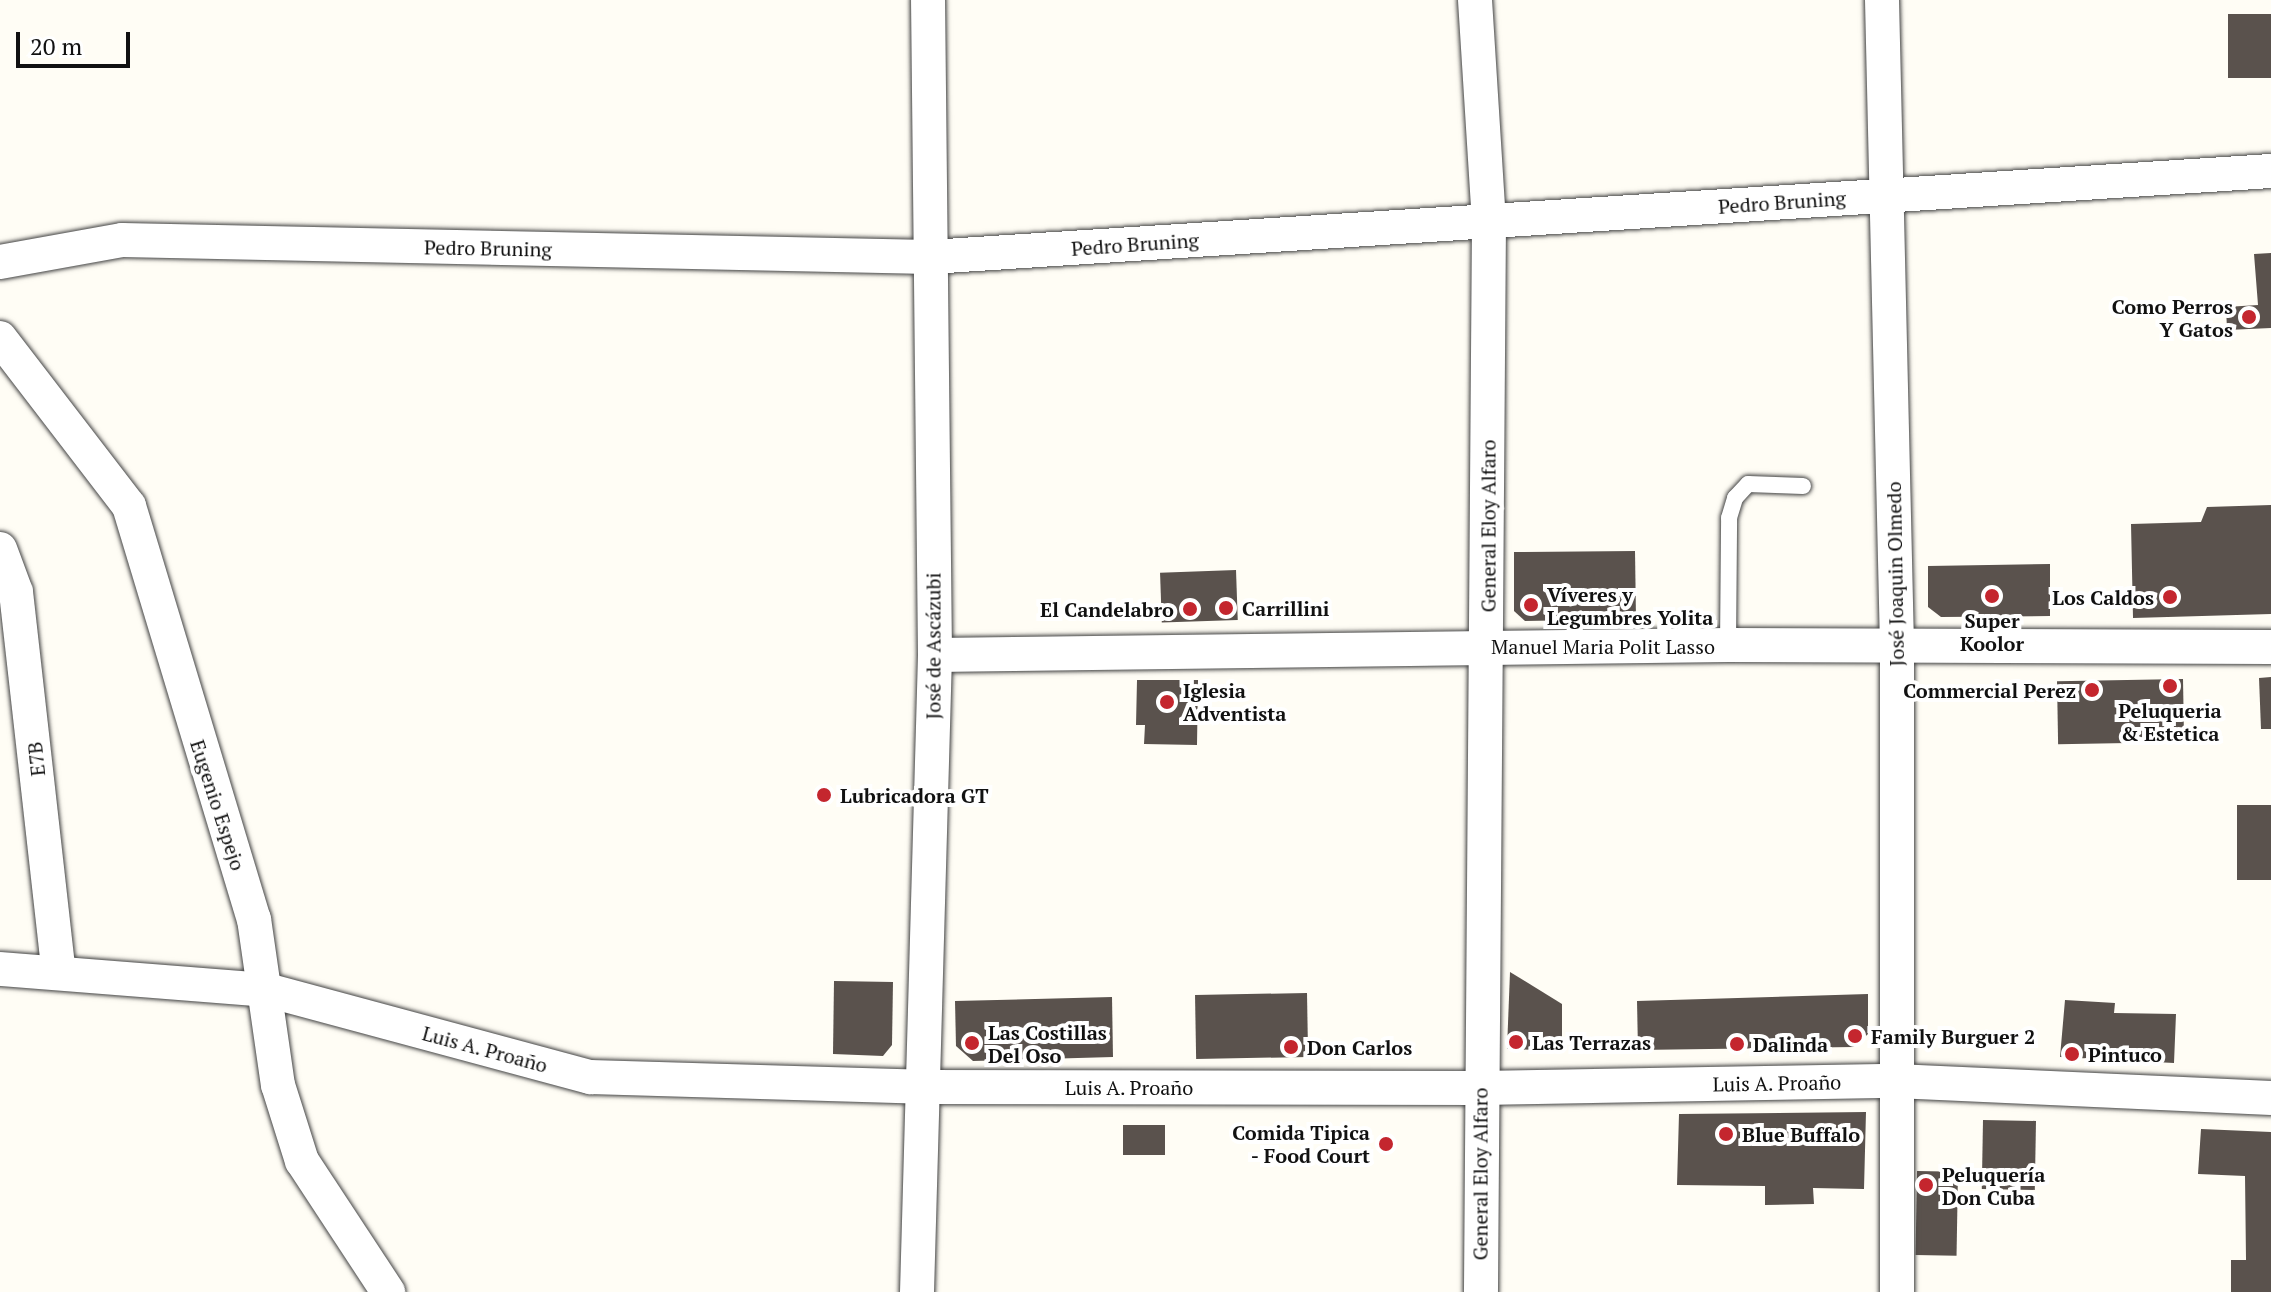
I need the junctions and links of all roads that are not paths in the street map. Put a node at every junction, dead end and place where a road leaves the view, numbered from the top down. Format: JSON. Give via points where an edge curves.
{"nodes":[{"id":1,"x":928,"y":0,"type":"edge"},
{"id":2,"x":1475,"y":0,"type":"edge"},
{"id":3,"x":1882,"y":0,"type":"edge"},
{"id":4,"x":2271,"y":171,"type":"edge"},
{"id":5,"x":1886,"y":195,"type":"junction"},
{"id":6,"x":1489,"y":222,"type":"junction"},
{"id":7,"x":930,"y":257,"type":"junction"},
{"id":8,"x":0,"y":262,"type":"edge"},
{"id":9,"x":0,"y":338,"type":"edge"},
{"id":10,"x":1803,"y":486,"type":"dead end"},
{"id":11,"x":0,"y":549,"type":"edge"},
{"id":12,"x":1897,"y":644,"type":"junction"},
{"id":13,"x":1728,"y":645,"type":"junction"},
{"id":14,"x":1487,"y":647,"type":"junction"},
{"id":15,"x":2271,"y":647,"type":"edge"},
{"id":16,"x":935,"y":655,"type":"junction"},
{"id":17,"x":0,"y":969,"type":"edge"},
{"id":18,"x":59,"y":973,"type":"junction"},
{"id":19,"x":267,"y":990,"type":"junction"},
{"id":20,"x":1896,"y":1081,"type":"junction"},
{"id":21,"x":922,"y":1087,"type":"junction"},
{"id":22,"x":1480,"y":1088,"type":"junction"},
{"id":23,"x":2271,"y":1098,"type":"edge"},
{"id":24,"x":388,"y":1292,"type":"edge"},
{"id":25,"x":917,"y":1292,"type":"edge"},
{"id":26,"x":1481,"y":1292,"type":"edge"},
{"id":27,"x":1897,"y":1292,"type":"edge"}],
"edges":[{"from":1,"to":7,"type":"street","name":"José de Ascázubi"},
{"from":2,"to":6,"type":"street","name":"General Eloy Alfaro"},
{"from":3,"to":5,"type":"street","name":"José Joaquin Olmedo"},
{"from":4,"to":5,"type":"street","name":"Pedro Bruning"},
{"from":5,"to":6,"type":"street","name":"Pedro Bruning"},
{"from":5,"to":12,"type":"street","name":"José Joaquin Olmedo"},
{"from":6,"to":7,"type":"street","name":"Pedro Bruning"},
{"from":6,"to":14,"type":"street","name":"General Eloy Alfaro"},
{"from":7,"to":8,"type":"street","name":"Pedro Bruning","via":[[122,240]]},
{"from":7,"to":16,"type":"street","name":"José de Ascázubi"},
{"from":9,"to":19,"type":"street","name":"Eugenio Espejo","via":[[129,506],[157,614],[254,919]]},
{"from":10,"to":13,"type":"lane","via":[[1748,484],[1735,498],[1729,518]]},
{"from":11,"to":18,"type":"street","name":"E7B","via":[[16,592]]},
{"from":12,"to":13,"type":"street","name":"Manuel Maria Polit Lasso"},
{"from":12,"to":15,"type":"street","name":"Manuel Maria Polit Lasso"},
{"from":12,"to":20,"type":"street","name":"José Joaquin Olmedo"},
{"from":13,"to":14,"type":"street","name":"Manuel Maria Polit Lasso"},
{"from":14,"to":16,"type":"street","name":"Manuel Maria Polit Lasso"},
{"from":14,"to":22,"type":"street","name":"General Eloy Alfaro"},
{"from":16,"to":21,"type":"street","name":"José de Ascázubi"},
{"from":17,"to":18,"type":"street","name":"Luis A. Proaño"},
{"from":18,"to":19,"type":"street","name":"Luis A. Proaño"},
{"from":19,"to":21,"type":"street","name":"Luis A. Proaño","via":[[590,1077]]},
{"from":19,"to":24,"type":"street","name":"Eugenio Espejo","via":[[278,1085],[302,1161]]},
{"from":20,"to":22,"type":"street","name":"Luis A. Proaño"},
{"from":20,"to":23,"type":"street","name":"Luis A. Proaño"},
{"from":20,"to":27,"type":"street","name":"José Joaquin Olmedo"},
{"from":21,"to":22,"type":"street","name":"Luis A. Proaño"},
{"from":21,"to":25,"type":"street","name":"José de Ascázubi"},
{"from":22,"to":26,"type":"street","name":"General Eloy Alfaro"}]}
